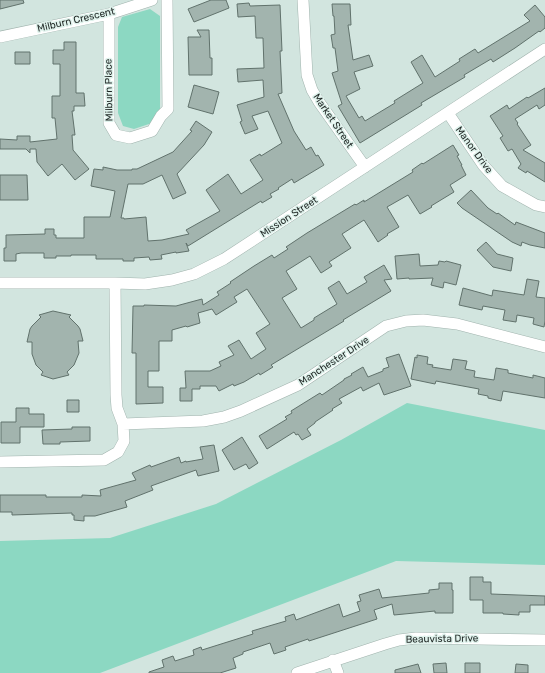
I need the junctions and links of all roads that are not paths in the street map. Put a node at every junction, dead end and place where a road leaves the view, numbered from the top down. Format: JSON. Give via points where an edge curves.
{"nodes":[{"id":1,"x":152,"y":0,"type":"edge"},
{"id":2,"x":167,"y":0,"type":"edge"},
{"id":3,"x":303,"y":0,"type":"edge"},
{"id":4,"x":108,"y":14,"type":"junction"},
{"id":5,"x":0,"y":37,"type":"edge"},
{"id":6,"x":545,"y":50,"type":"edge"},
{"id":7,"x":448,"y":113,"type":"junction"},
{"id":8,"x":365,"y":167,"type":"junction"},
{"id":9,"x":545,"y":207,"type":"edge"},
{"id":10,"x":0,"y":283,"type":"edge"},
{"id":11,"x":115,"y":283,"type":"junction"},
{"id":12,"x":545,"y":347,"type":"edge"},
{"id":13,"x":123,"y":424,"type":"junction"},
{"id":14,"x":0,"y":462,"type":"edge"},
{"id":15,"x":545,"y":640,"type":"edge"},
{"id":16,"x":333,"y":660,"type":"junction"},
{"id":17,"x":297,"y":673,"type":"edge"},
{"id":18,"x":338,"y":673,"type":"edge"}],
"edges":[{"from":1,"to":4,"type":"street","name":"Milburn Crescent"},
{"from":2,"to":4,"type":"street","name":"Milburn Place","via":[[168,109],[152,131],[130,138],[116,134],[108,123]]},
{"from":3,"to":8,"type":"street","name":"Market Street","via":[[306,75],[319,102]]},
{"from":4,"to":5,"type":"street","name":"Milburn Crescent"},
{"from":6,"to":7,"type":"street","name":"Mission Street"},
{"from":7,"to":8,"type":"street","name":"Mission Street"},
{"from":7,"to":9,"type":"street","name":"Manor Drive","via":[[483,165],[502,186],[536,205]]},
{"from":8,"to":11,"type":"street","name":"Mission Street","via":[[224,259],[194,274],[145,284]]},
{"from":10,"to":11,"type":"street","name":"Mission Street"},
{"from":11,"to":13,"type":"street","via":[[116,395],[117,408]]},
{"from":12,"to":13,"type":"street","name":"Manchester Drive","via":[[457,324],[406,321],[386,326],[298,385],[241,411],[204,421]]},
{"from":13,"to":14,"type":"street","via":[[124,441],[118,452],[104,460]]},
{"from":15,"to":16,"type":"street","name":"Beauvista Drive","via":[[416,638],[385,644]]},
{"from":16,"to":17,"type":"street","name":"Beauvista Drive"},
{"from":16,"to":18,"type":"street"}]}
